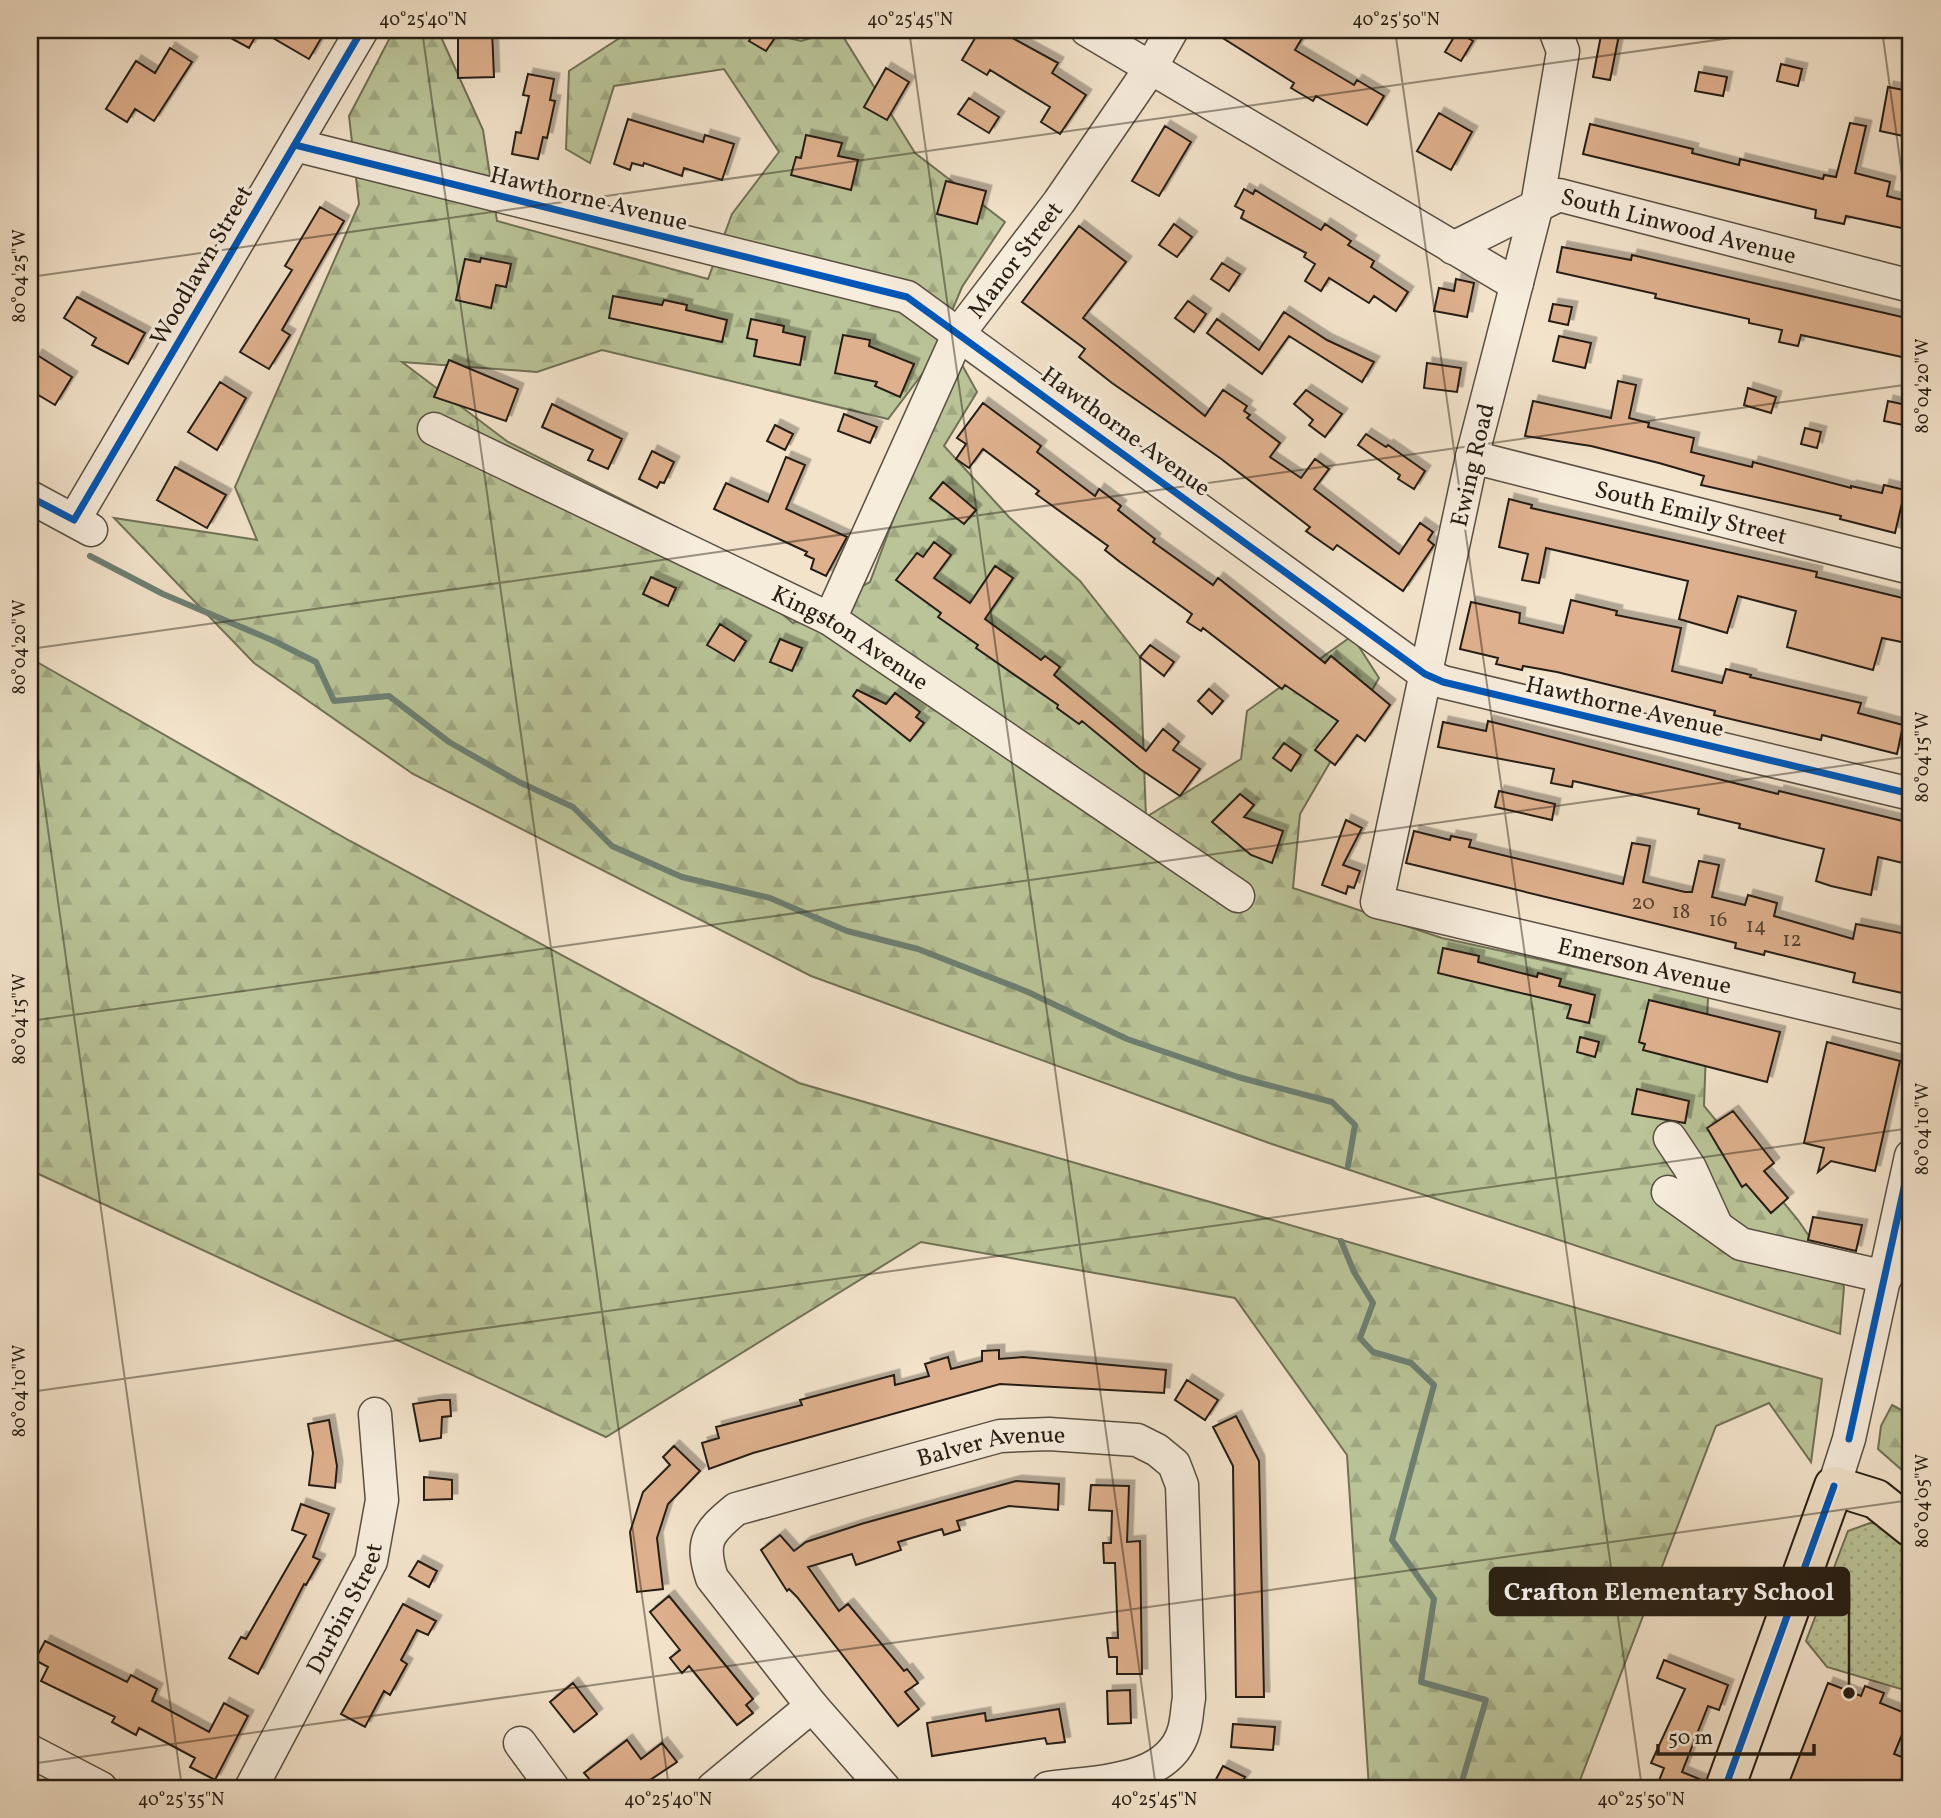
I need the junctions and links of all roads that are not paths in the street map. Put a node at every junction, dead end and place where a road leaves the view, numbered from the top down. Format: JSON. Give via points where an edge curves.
{"nodes":[{"id":1,"x":362,"y":30,"type":"edge"},
{"id":2,"x":1087,"y":30,"type":"edge"},
{"id":3,"x":1172,"y":30,"type":"edge"},
{"id":4,"x":1555,"y":30,"type":"edge"},
{"id":5,"x":1150,"y":69,"type":"junction"},
{"id":6,"x":295,"y":145,"type":"junction"},
{"id":7,"x":1537,"y":205,"type":"junction"},
{"id":8,"x":1453,"y":248,"type":"junction"},
{"id":9,"x":1517,"y":282,"type":"junction"},
{"id":10,"x":1911,"y":286,"type":"edge"},
{"id":11,"x":959,"y":333,"type":"junction"},
{"id":12,"x":434,"y":429,"type":"dead end"},
{"id":13,"x":1472,"y":457,"type":"junction"},
{"id":14,"x":30,"y":497,"type":"edge"},
{"id":15,"x":1911,"y":568,"type":"edge"},
{"id":16,"x":830,"y":619,"type":"junction"},
{"id":17,"x":1425,"y":674,"type":"junction"},
{"id":18,"x":1911,"y":794,"type":"edge"},
{"id":19,"x":1237,"y":896,"type":"dead end"},
{"id":20,"x":1377,"y":902,"type":"joint"},
{"id":21,"x":1911,"y":1030,"type":"edge"},
{"id":22,"x":1670,"y":1138,"type":"dead end"},
{"id":23,"x":1911,"y":1156,"type":"edge"},
{"id":24,"x":1668,"y":1192,"type":"dead end"},
{"id":25,"x":1907,"y":1207,"type":"edge"},
{"id":26,"x":1717,"y":1226,"type":"junction"},
{"id":27,"x":1883,"y":1290,"type":"junction"},
{"id":28,"x":375,"y":1414,"type":"dead end"},
{"id":29,"x":1834,"y":1486,"type":"junction"},
{"id":30,"x":1911,"y":1527,"type":"edge"},
{"id":31,"x":812,"y":1706,"type":"junction"},
{"id":32,"x":520,"y":1743,"type":"dead end"},
{"id":33,"x":30,"y":1751,"type":"edge"},
{"id":34,"x":101,"y":1788,"type":"edge"},
{"id":35,"x":251,"y":1788,"type":"edge"},
{"id":36,"x":553,"y":1788,"type":"edge"},
{"id":37,"x":713,"y":1788,"type":"edge"},
{"id":38,"x":884,"y":1788,"type":"edge"},
{"id":39,"x":1048,"y":1788,"type":"edge"},
{"id":40,"x":1725,"y":1788,"type":"edge"}],
"edges":[{"from":1,"to":6,"type":"street","name":"Woodlawn Street"},
{"from":2,"to":5,"type":"street"},
{"from":3,"to":5,"type":"street","name":"Manor Street"},
{"from":4,"to":7,"type":"street","name":"Ewing Road","via":[[1563,51]]},
{"from":5,"to":8,"type":"street"},
{"from":5,"to":11,"type":"street","name":"Manor Street","via":[[1059,202]]},
{"from":6,"to":11,"type":"street","name":"Hawthorne Avenue","via":[[907,297]]},
{"from":6,"to":14,"type":"street","name":"Woodlawn Street","via":[[84,526]]},
{"from":7,"to":8,"type":"street","name":"South Linwood Avenue"},
{"from":7,"to":9,"type":"street","name":"Ewing Road"},
{"from":7,"to":10,"type":"street","name":"South Linwood Avenue","via":[[1559,195]]},
{"from":8,"to":9,"type":"street"},
{"from":9,"to":13,"type":"street","name":"Ewing Road"},
{"from":11,"to":16,"type":"street","name":"Manor Street"},
{"from":11,"to":17,"type":"street","name":"Hawthorne Avenue"},
{"from":12,"to":16,"type":"street","name":"Kingston Avenue"},
{"from":13,"to":15,"type":"street","name":"South Emily Street"},
{"from":13,"to":17,"type":"street","name":"Ewing Road"},
{"from":16,"to":19,"type":"street","name":"Kingston Avenue"},
{"from":17,"to":18,"type":"street","name":"Hawthorne Avenue"},
{"from":17,"to":20,"type":"street","name":"Ewing Road"},
{"from":20,"to":21,"type":"street","name":"Emerson Avenue"},
{"from":22,"to":26,"type":"street"},
{"from":23,"to":25,"type":"street"},
{"from":24,"to":26,"type":"street"},
{"from":25,"to":27,"type":"street"},
{"from":26,"to":27,"type":"street","via":[[1741,1244]]},
{"from":27,"to":29,"type":"street"},
{"from":28,"to":35,"type":"street","name":"Durbin Street","via":[[382,1500],[371,1561]]},
{"from":29,"to":30,"type":"main road","via":[[1876,1499]]},
{"from":29,"to":40,"type":"main road"},
{"from":31,"to":37,"type":"street"},
{"from":31,"to":38,"type":"street","name":"Balver Avenue"},
{"from":31,"to":39,"type":"street","name":"Balver Avenue","via":[[712,1578],[704,1555],[713,1528],[736,1509],[1000,1436],[1049,1433],[1137,1440],[1174,1464],[1182,1485],[1189,1698],[1184,1731],[1171,1755],[1149,1772]]},
{"from":32,"to":36,"type":"street"},
{"from":33,"to":34,"type":"street"}]}
